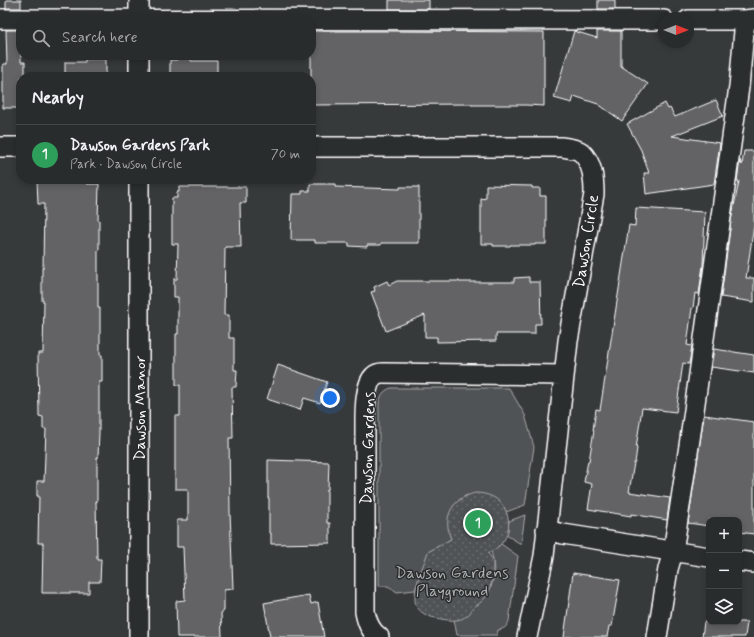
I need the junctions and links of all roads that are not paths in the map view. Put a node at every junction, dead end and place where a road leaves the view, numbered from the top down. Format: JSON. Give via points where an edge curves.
{"nodes":[{"id":1,"x":140,"y":0,"type":"edge"},
{"id":2,"x":140,"y":16,"type":"edge"},
{"id":3,"x":0,"y":19,"type":"edge"},
{"id":4,"x":16,"y":19,"type":"edge"},
{"id":5,"x":316,"y":20,"type":"edge"},
{"id":6,"x":658,"y":20,"type":"edge"},
{"id":7,"x":694,"y":20,"type":"edge"},
{"id":8,"x":750,"y":20,"type":"edge"},
{"id":9,"x":140,"y":60,"type":"edge"},
{"id":10,"x":140,"y":72,"type":"edge"},
{"id":11,"x":0,"y":147,"type":"edge"},
{"id":12,"x":16,"y":147,"type":"edge"},
{"id":13,"x":316,"y":147,"type":"edge"},
{"id":14,"x":140,"y":184,"type":"edge"},
{"id":15,"x":564,"y":375,"type":"junction"},
{"id":16,"x":546,"y":530,"type":"junction"},
{"id":17,"x":673,"y":552,"type":"junction"},
{"id":18,"x":706,"y":557,"type":"edge"},
{"id":19,"x":742,"y":561,"type":"edge"},
{"id":20,"x":754,"y":563,"type":"edge"},
{"id":21,"x":140,"y":637,"type":"edge"},
{"id":22,"x":379,"y":637,"type":"edge"},
{"id":23,"x":527,"y":637,"type":"edge"},
{"id":24,"x":657,"y":637,"type":"edge"}],
"edges":[{"from":1,"to":2,"type":"street"},
{"from":3,"to":4,"type":"street"},
{"from":5,"to":6,"type":"street"},
{"from":7,"to":8,"type":"street"},
{"from":8,"to":17,"type":"street"},
{"from":9,"to":10,"type":"street"},
{"from":11,"to":12,"type":"street"},
{"from":13,"to":15,"type":"street","name":"Dawson Circle","via":[[562,147],[580,151],[590,164],[594,194]]},
{"from":14,"to":21,"type":"street","name":"Dawson Manor"},
{"from":15,"to":16,"type":"street","name":"Dawson Circle"},
{"from":15,"to":22,"type":"street","name":"Dawson Gardens","via":[[378,373],[374,376],[369,384],[365,422],[365,612],[370,627]]},
{"from":16,"to":17,"type":"street"},
{"from":16,"to":23,"type":"street","name":"Dawson Circle","via":[[544,556]]},
{"from":17,"to":18,"type":"street"},
{"from":17,"to":24,"type":"street"},
{"from":19,"to":20,"type":"street"}]}
